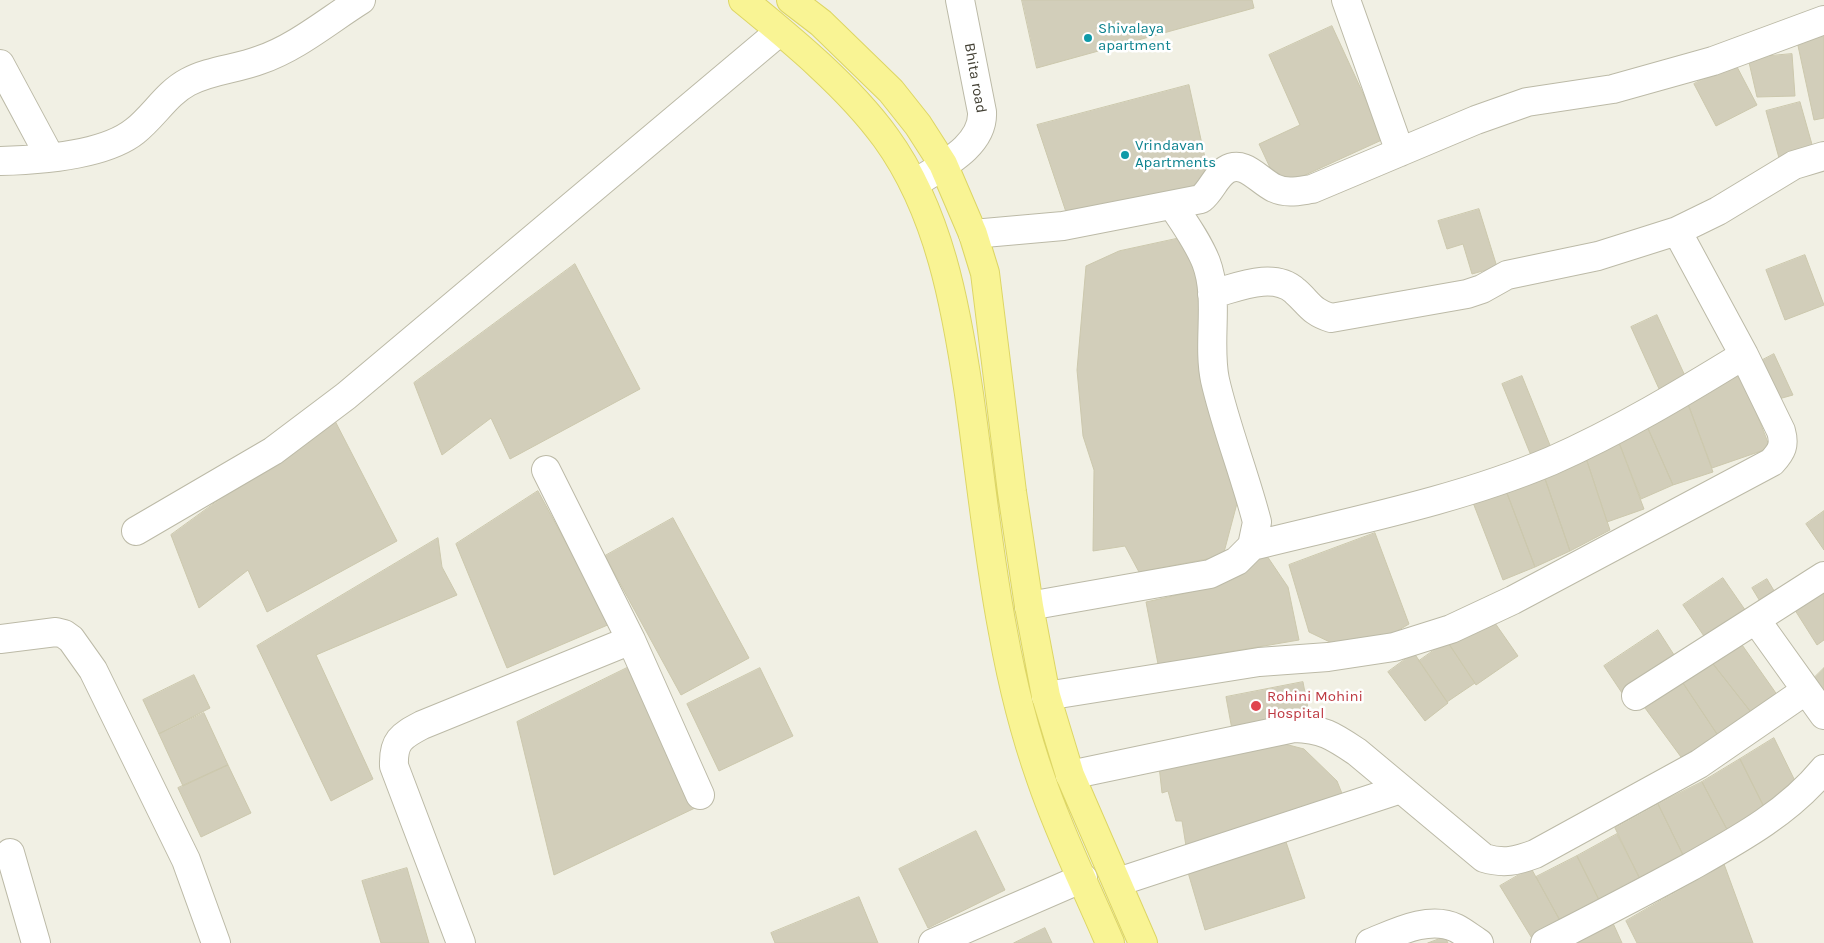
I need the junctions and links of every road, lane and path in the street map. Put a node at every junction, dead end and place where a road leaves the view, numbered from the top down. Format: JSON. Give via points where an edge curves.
{"nodes":[{"id":1,"x":361,"y":0,"type":"edge"},
{"id":2,"x":743,"y":0,"type":"edge"},
{"id":3,"x":791,"y":0,"type":"edge"},
{"id":4,"x":960,"y":0,"type":"edge"},
{"id":5,"x":1346,"y":0,"type":"edge"},
{"id":6,"x":1824,"y":20,"type":"edge"},
{"id":7,"x":780,"y":32,"type":"junction"},
{"id":8,"x":0,"y":64,"type":"edge"},
{"id":9,"x":1400,"y":152,"type":"junction"},
{"id":10,"x":1824,"y":156,"type":"edge"},
{"id":11,"x":50,"y":157,"type":"junction"},
{"id":12,"x":0,"y":161,"type":"edge"},
{"id":13,"x":943,"y":164,"type":"junction"},
{"id":14,"x":914,"y":184,"type":"junction"},
{"id":15,"x":1173,"y":206,"type":"junction"},
{"id":16,"x":1677,"y":231,"type":"junction"},
{"id":17,"x":973,"y":234,"type":"junction"},
{"id":18,"x":1212,"y":294,"type":"junction"},
{"id":19,"x":1744,"y":355,"type":"junction"},
{"id":20,"x":546,"y":470,"type":"dead end"},
{"id":21,"x":136,"y":531,"type":"dead end"},
{"id":22,"x":1252,"y":546,"type":"junction"},
{"id":23,"x":1824,"y":576,"type":"edge"},
{"id":24,"x":1029,"y":606,"type":"junction"},
{"id":25,"x":1756,"y":620,"type":"junction"},
{"id":26,"x":0,"y":639,"type":"edge"},
{"id":27,"x":631,"y":640,"type":"junction"},
{"id":28,"x":1805,"y":690,"type":"junction"},
{"id":29,"x":1046,"y":696,"type":"junction"},
{"id":30,"x":1636,"y":696,"type":"dead end"},
{"id":31,"x":1824,"y":715,"type":"edge"},
{"id":32,"x":1824,"y":769,"type":"edge"},
{"id":33,"x":1070,"y":775,"type":"junction"},
{"id":34,"x":1401,"y":789,"type":"junction"},
{"id":35,"x":700,"y":795,"type":"dead end"},
{"id":36,"x":10,"y":853,"type":"dead end"},
{"id":37,"x":1082,"y":878,"type":"junction"},
{"id":38,"x":1118,"y":882,"type":"junction"},
{"id":39,"x":1459,"y":935,"type":"edge"},
{"id":40,"x":36,"y":943,"type":"edge"},
{"id":41,"x":216,"y":943,"type":"edge"},
{"id":42,"x":461,"y":943,"type":"edge"},
{"id":43,"x":933,"y":943,"type":"edge"},
{"id":44,"x":1110,"y":943,"type":"edge"},
{"id":45,"x":1143,"y":943,"type":"edge"},
{"id":46,"x":1370,"y":943,"type":"edge"},
{"id":47,"x":1479,"y":943,"type":"edge"},
{"id":48,"x":1545,"y":943,"type":"edge"}],
"edges":[{"from":1,"to":11,"type":"street","via":[[283,50],[261,60],[188,81],[122,139],[94,150]]},
{"from":2,"to":7,"type":"main road"},
{"from":3,"to":13,"type":"main road","via":[[892,91]]},
{"from":4,"to":13,"type":"street","name":"Bhita road","via":[[982,121],[981,129],[970,144]]},
{"from":5,"to":9,"type":"street"},
{"from":6,"to":9,"type":"street","via":[[1713,61],[1613,89],[1527,102]]},
{"from":7,"to":14,"type":"main road","via":[[854,99],[887,139]]},
{"from":7,"to":21,"type":"street","via":[[346,396],[273,451]]},
{"from":8,"to":11,"type":"street"},
{"from":9,"to":15,"type":"street","via":[[1312,189],[1290,193],[1274,188],[1241,167],[1231,167],[1223,172],[1201,200]]},
{"from":10,"to":16,"type":"street","via":[[1794,165],[1718,211]]},
{"from":11,"to":12,"type":"street"},
{"from":13,"to":14,"type":"street","name":"Bhita road"},
{"from":13,"to":17,"type":"main road"},
{"from":14,"to":37,"type":"main road","via":[[950,285],[963,352],[1002,631],[1023,723],[1041,780]]},
{"from":15,"to":17,"type":"street","via":[[1063,226]]},
{"from":15,"to":18,"type":"street","via":[[1195,239],[1206,264]]},
{"from":16,"to":18,"type":"street","via":[[1638,246],[1508,275],[1467,294],[1331,318],[1316,314],[1294,290],[1282,283],[1260,282]]},
{"from":16,"to":19,"type":"street"},
{"from":17,"to":24,"type":"main road","via":[[985,273]]},
{"from":18,"to":22,"type":"street","via":[[1211,337],[1215,379],[1258,522]]},
{"from":19,"to":22,"type":"street","via":[[1622,427],[1551,461],[1477,488]]},
{"from":19,"to":29,"type":"street","via":[[1784,442],[1781,452],[1772,462],[1513,600],[1451,629],[1394,647],[1328,657],[1250,663]]},
{"from":20,"to":27,"type":"street"},
{"from":22,"to":24,"type":"street","via":[[1237,561],[1210,574]]},
{"from":23,"to":25,"type":"street"},
{"from":24,"to":29,"type":"main road"},
{"from":25,"to":28,"type":"street"},
{"from":25,"to":30,"type":"street"},
{"from":26,"to":41,"type":"street","via":[[56,632],[71,639],[93,670],[186,860]]},
{"from":27,"to":35,"type":"street"},
{"from":27,"to":42,"type":"street","via":[[422,725],[398,741],[394,766]]},
{"from":28,"to":31,"type":"street"},
{"from":28,"to":34,"type":"street","via":[[1699,764],[1588,826],[1512,863],[1484,858]]},
{"from":29,"to":33,"type":"main road"},
{"from":32,"to":48,"type":"street","via":[[1784,810],[1730,845]]},
{"from":33,"to":34,"type":"street","via":[[1294,728],[1315,728],[1357,752]]},
{"from":33,"to":38,"type":"main road"},
{"from":34,"to":38,"type":"street"},
{"from":36,"to":40,"type":"street"},
{"from":37,"to":43,"type":"street"},
{"from":37,"to":44,"type":"main road"},
{"from":38,"to":45,"type":"main road"},
{"from":39,"to":46,"type":"street","via":[[1436,923]]},
{"from":39,"to":47,"type":"street"}]}
